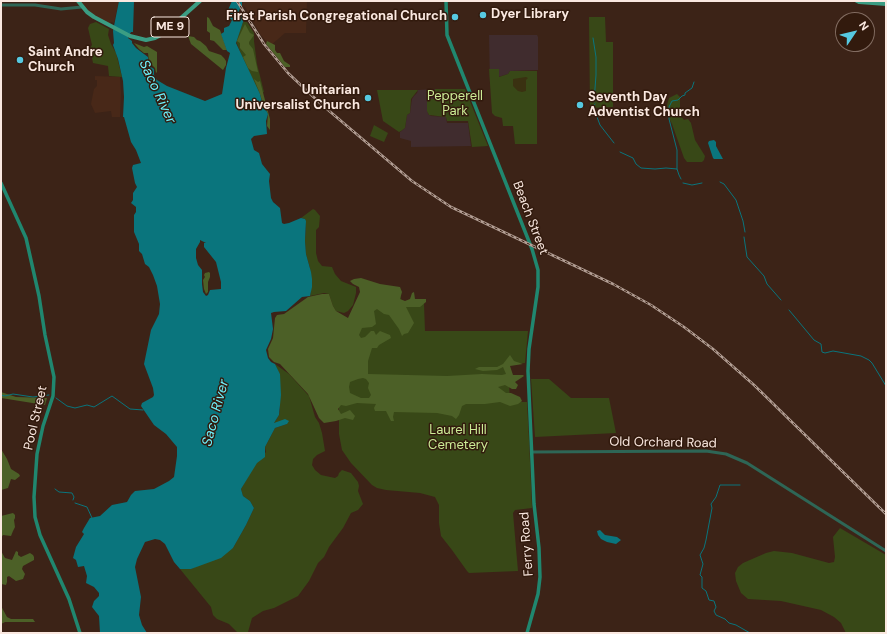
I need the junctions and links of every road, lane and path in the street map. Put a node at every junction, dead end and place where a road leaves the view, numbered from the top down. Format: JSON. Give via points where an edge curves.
{"nodes":[{"id":1,"x":78,"y":1,"type":"edge"},
{"id":2,"x":200,"y":1,"type":"edge"},
{"id":3,"x":446,"y":1,"type":"edge"},
{"id":4,"x":857,"y":1,"type":"edge"},
{"id":5,"x":886,"y":4,"type":"edge"},
{"id":6,"x":1,"y":5,"type":"edge"},
{"id":7,"x":82,"y":7,"type":"junction"},
{"id":8,"x":1,"y":183,"type":"edge"},
{"id":9,"x":532,"y":452,"type":"junction"},
{"id":10,"x":886,"y":551,"type":"edge"},
{"id":11,"x":80,"y":633,"type":"edge"},
{"id":12,"x":527,"y":633,"type":"edge"}],
"edges":[{"from":1,"to":7,"type":"main road","number":"ME 9"},
{"from":2,"to":7,"type":"main road","number":"ME 9","via":[[158,37],[146,40],[110,25]]},
{"from":3,"to":9,"type":"main road","name":"Beach Street","via":[[447,36],[538,268],[528,366]]},
{"from":4,"to":5,"type":"main road"},
{"from":6,"to":7,"type":"street","via":[[33,5],[61,9]]},
{"from":8,"to":11,"type":"main road","name":"Pool Street","via":[[26,238],[54,375],[53,392],[37,454],[34,497],[36,521]]},
{"from":9,"to":10,"type":"street","name":"Old Orchard Road","via":[[706,451],[726,454],[747,463]]},
{"from":9,"to":12,"type":"main road","name":"Ferry Road","via":[[540,577]]}]}
